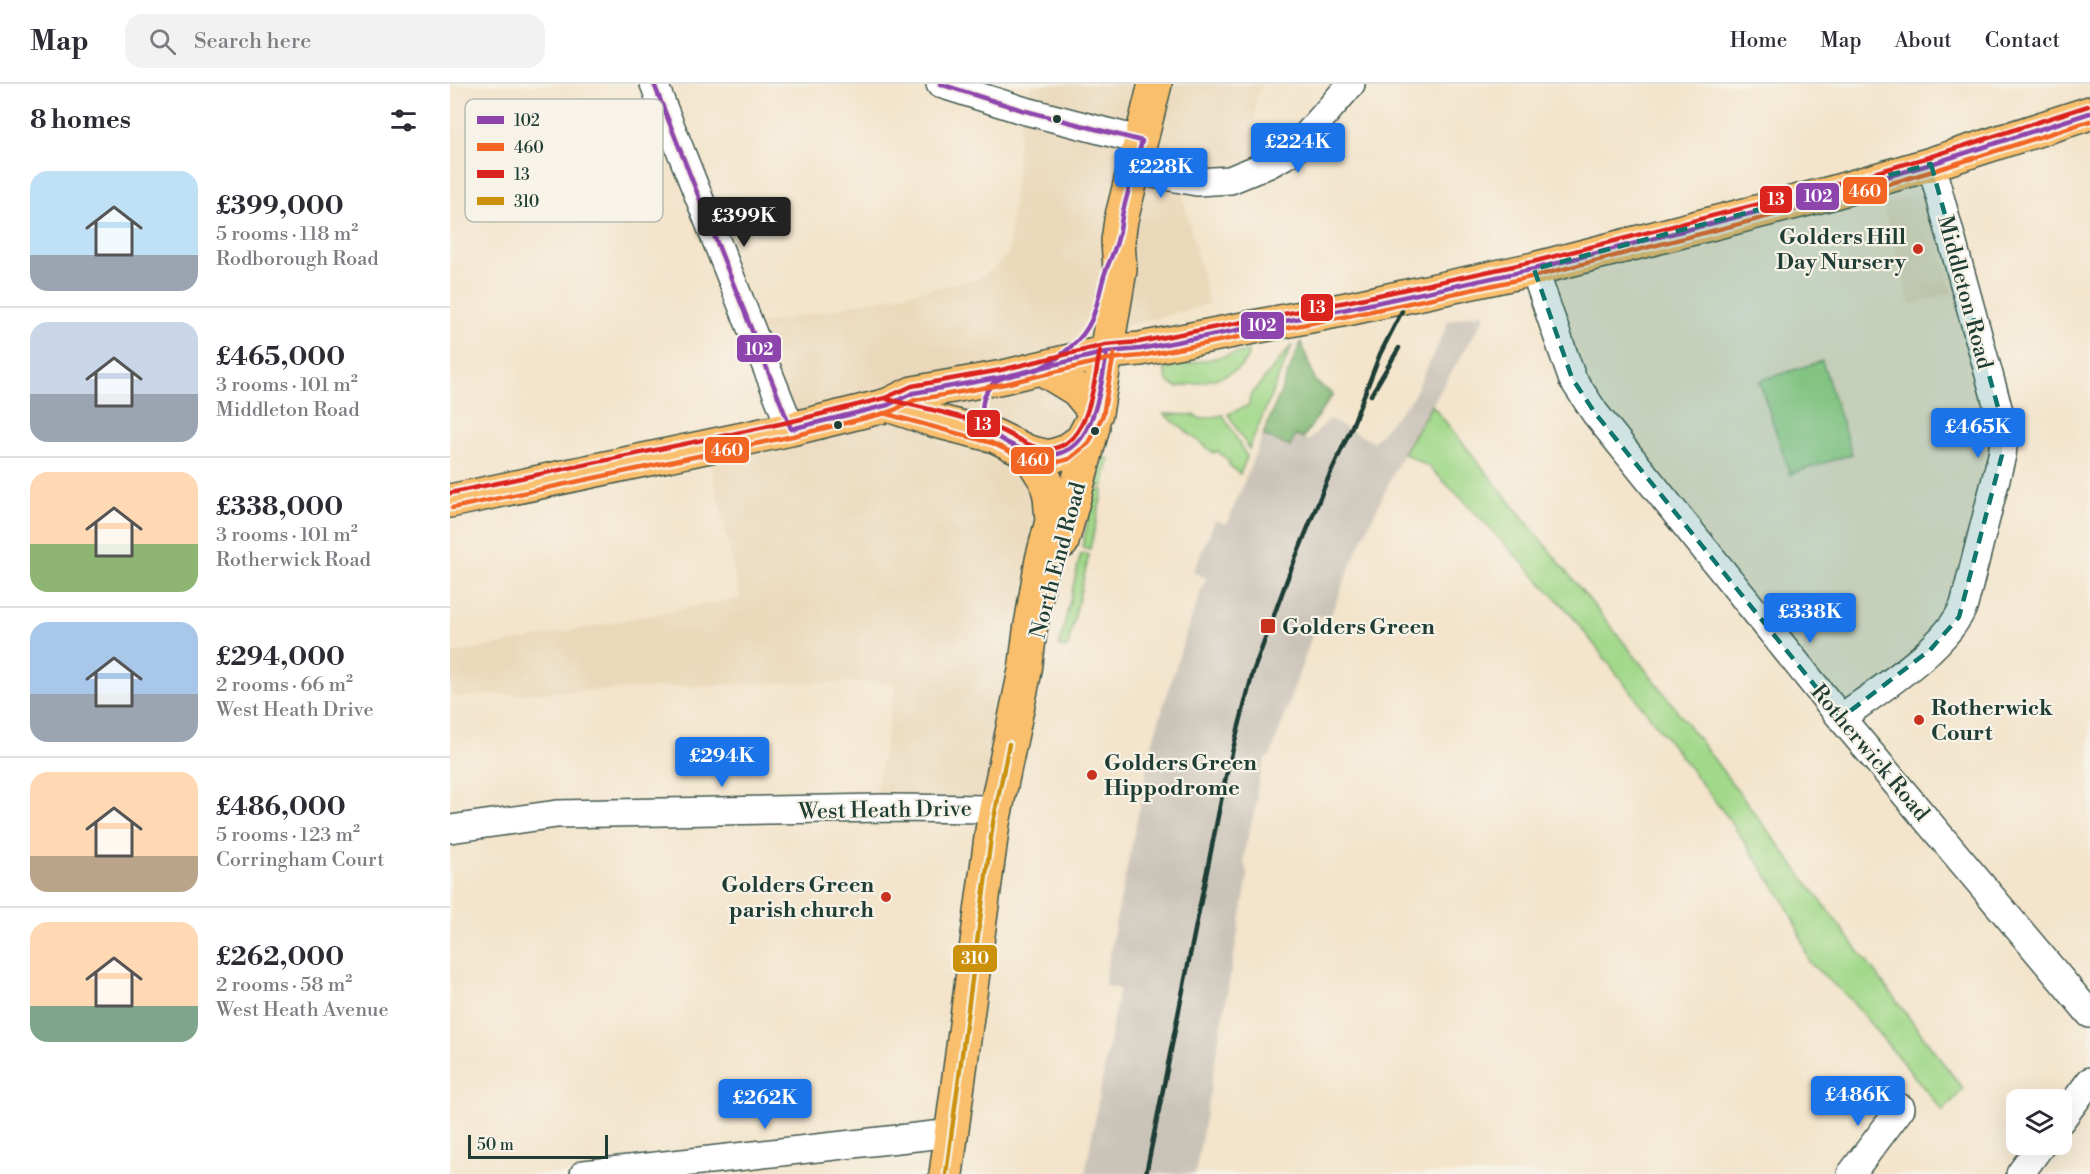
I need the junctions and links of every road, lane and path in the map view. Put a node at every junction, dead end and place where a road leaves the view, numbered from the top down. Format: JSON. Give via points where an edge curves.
{"nodes":[{"id":1,"x":654,"y":84,"type":"edge"},
{"id":2,"x":940,"y":84,"type":"edge"},
{"id":3,"x":1155,"y":84,"type":"edge"},
{"id":4,"x":1351,"y":84,"type":"edge"},
{"id":5,"x":660,"y":99,"type":"edge"},
{"id":6,"x":663,"y":107,"type":"edge"},
{"id":7,"x":2090,"y":113,"type":"edge"},
{"id":8,"x":1138,"y":155,"type":"junction"},
{"id":9,"x":1931,"y":164,"type":"junction"},
{"id":10,"x":1118,"y":240,"type":"junction"},
{"id":11,"x":1534,"y":269,"type":"junction"},
{"id":12,"x":1107,"y":352,"type":"junction"},
{"id":13,"x":1041,"y":368,"type":"junction"},
{"id":14,"x":1003,"y":376,"type":"junction"},
{"id":15,"x":888,"y":405,"type":"junction"},
{"id":16,"x":1096,"y":413,"type":"junction"},
{"id":17,"x":791,"y":429,"type":"junction"},
{"id":18,"x":995,"y":436,"type":"junction"},
{"id":19,"x":1028,"y":452,"type":"junction"},
{"id":20,"x":450,"y":501,"type":"edge"},
{"id":21,"x":1025,"y":671,"type":"junction"},
{"id":22,"x":1841,"y":718,"type":"junction"},
{"id":23,"x":996,"y":809,"type":"junction"},
{"id":24,"x":450,"y":829,"type":"edge"},
{"id":25,"x":2090,"y":1014,"type":"edge"},
{"id":26,"x":2090,"y":1081,"type":"edge"},
{"id":27,"x":2072,"y":1105,"type":"edge"},
{"id":28,"x":1901,"y":1108,"type":"dead end"},
{"id":29,"x":952,"y":1133,"type":"junction"},
{"id":30,"x":2034,"y":1155,"type":"edge"},
{"id":31,"x":584,"y":1174,"type":"edge"},
{"id":32,"x":946,"y":1174,"type":"edge"},
{"id":33,"x":1851,"y":1174,"type":"edge"},
{"id":34,"x":2020,"y":1174,"type":"edge"}],
"edges":[{"from":1,"to":5,"type":"street"},
{"from":2,"to":8,"type":"street","via":[[1022,110]]},
{"from":3,"to":8,"type":"main road"},
{"from":4,"to":8,"type":"street","via":[[1293,151],[1230,180],[1197,182]]},
{"from":6,"to":17,"type":"street"},
{"from":7,"to":9,"type":"main road"},
{"from":8,"to":10,"type":"main road"},
{"from":9,"to":11,"type":"main road"},
{"from":9,"to":22,"type":"street","name":"Middleton Road","via":[[2002,422],[2002,455],[1959,617],[1930,650]]},
{"from":10,"to":12,"type":"main road","via":[[1120,270]]},
{"from":10,"to":13,"type":"main road","via":[[1089,328]]},
{"from":11,"to":12,"type":"main road","via":[[1347,309]]},
{"from":11,"to":22,"type":"street","name":"Rotherwick Road","via":[[1572,378],[1595,413]]},
{"from":12,"to":13,"type":"main road"},
{"from":12,"to":16,"type":"main road"},
{"from":13,"to":14,"type":"main road"},
{"from":13,"to":16,"type":"main road","via":[[1077,390]]},
{"from":14,"to":15,"type":"main road","via":[[913,393]]},
{"from":14,"to":18,"type":"main road","via":[[990,385],[984,399],[983,414]]},
{"from":15,"to":17,"type":"main road"},
{"from":15,"to":18,"type":"main road"},
{"from":16,"to":19,"type":"main road","via":[[1082,440],[1065,452],[1049,457]]},
{"from":16,"to":21,"type":"main road","name":"North End Road"},
{"from":17,"to":20,"type":"main road"},
{"from":18,"to":19,"type":"main road"},
{"from":19,"to":21,"type":"main road","name":"North End Road","via":[[1041,469],[1050,496],[1052,521]]},
{"from":21,"to":23,"type":"main road","name":"North End Road"},
{"from":22,"to":25,"type":"street","name":"Rotherwick Road"},
{"from":23,"to":24,"type":"street","name":"West Heath Drive","via":[[557,814]]},
{"from":23,"to":29,"type":"main road","name":"North End Road"},
{"from":26,"to":27,"type":"street"},
{"from":28,"to":33,"type":"street"},
{"from":29,"to":31,"type":"street"},
{"from":29,"to":32,"type":"main road","name":"North End Road"},
{"from":30,"to":34,"type":"street"}]}
